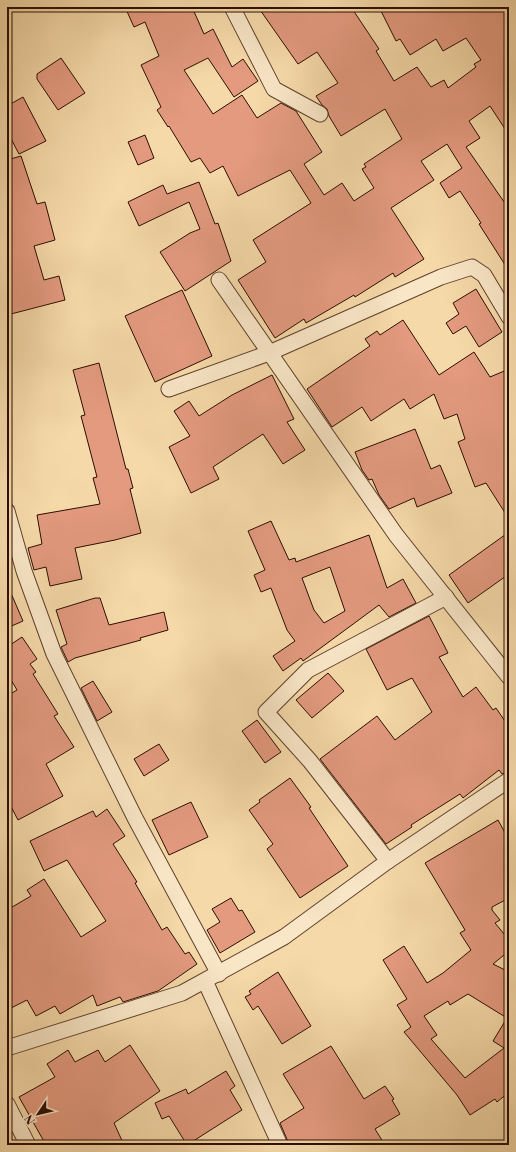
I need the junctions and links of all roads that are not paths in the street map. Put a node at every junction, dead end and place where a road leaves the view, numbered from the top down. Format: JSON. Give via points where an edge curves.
{"nodes":[{"id":1,"x":232,"y":7,"type":"edge"},
{"id":2,"x":320,"y":114,"type":"dead end"},
{"id":3,"x":219,"y":280,"type":"dead end"},
{"id":4,"x":509,"y":317,"type":"edge"},
{"id":5,"x":269,"y":353,"type":"junction"},
{"id":6,"x":169,"y":389,"type":"dead end"},
{"id":7,"x":7,"y":512,"type":"edge"},
{"id":8,"x":446,"y":597,"type":"junction"},
{"id":9,"x":509,"y":677,"type":"edge"},
{"id":10,"x":509,"y":780,"type":"edge"},
{"id":11,"x":388,"y":861,"type":"junction"},
{"id":12,"x":219,"y":974,"type":"junction"},
{"id":13,"x":205,"y":981,"type":"junction"},
{"id":14,"x":7,"y":1048,"type":"edge"},
{"id":15,"x":7,"y":1104,"type":"edge"},
{"id":16,"x":28,"y":1145,"type":"edge"},
{"id":17,"x":280,"y":1145,"type":"edge"}],
"edges":[{"from":1,"to":2,"type":"street","via":[[274,89]]},
{"from":3,"to":5,"type":"street"},
{"from":4,"to":5,"type":"street","via":[[484,275],[472,267],[441,277]]},
{"from":5,"to":6,"type":"street"},
{"from":5,"to":8,"type":"street","via":[[396,535]]},
{"from":7,"to":12,"type":"street","via":[[24,571],[54,654],[135,818]]},
{"from":8,"to":9,"type":"street"},
{"from":8,"to":11,"type":"street","via":[[308,670],[266,712],[310,762]]},
{"from":10,"to":11,"type":"street"},
{"from":11,"to":12,"type":"street","via":[[284,937]]},
{"from":12,"to":13,"type":"street"},
{"from":13,"to":14,"type":"street","via":[[182,993]]},
{"from":13,"to":17,"type":"street"},
{"from":15,"to":16,"type":"street"}]}
